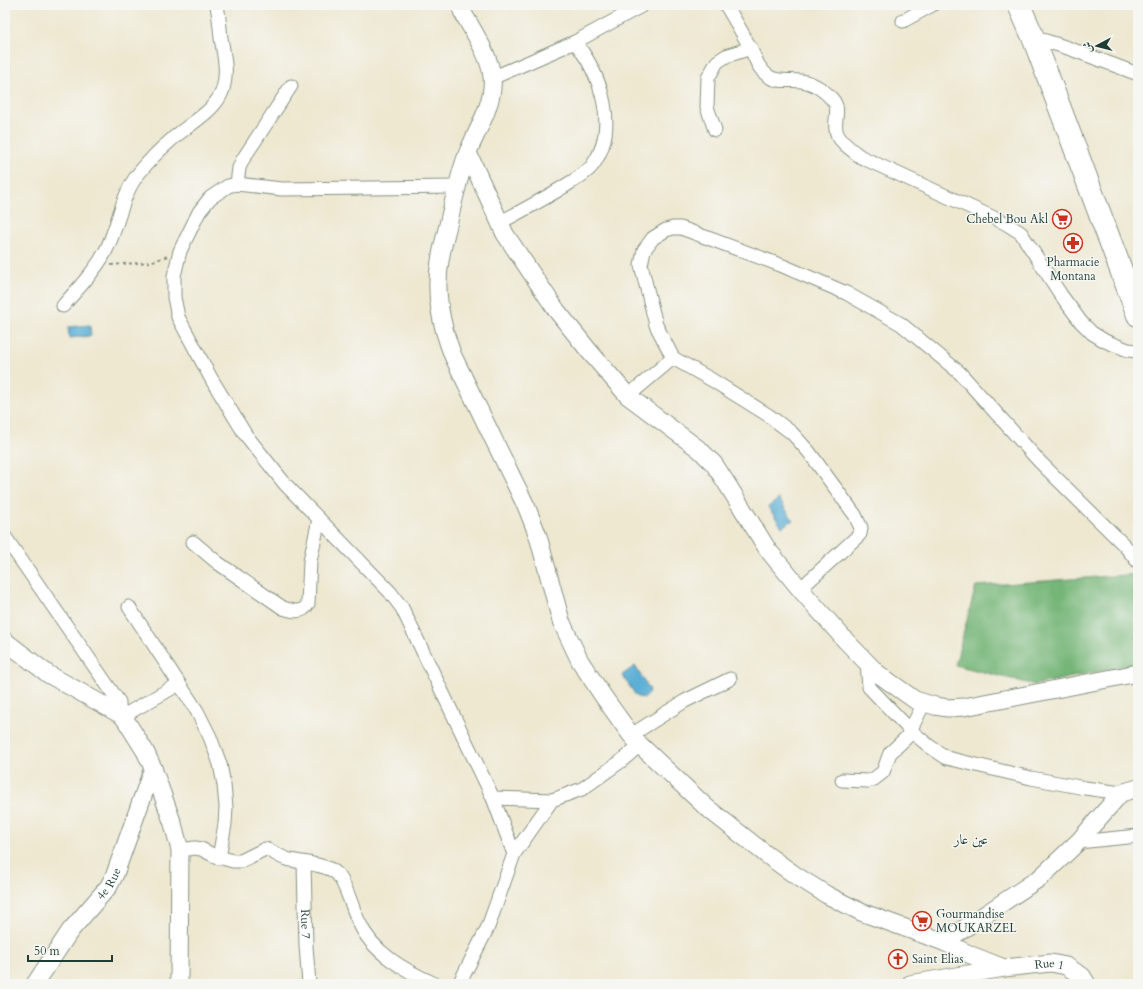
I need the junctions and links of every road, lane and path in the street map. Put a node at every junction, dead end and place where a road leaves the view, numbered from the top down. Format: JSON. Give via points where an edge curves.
{"nodes":[{"id":1,"x":217,"y":5,"type":"edge"},
{"id":2,"x":461,"y":5,"type":"edge"},
{"id":3,"x":643,"y":5,"type":"edge"},
{"id":4,"x":726,"y":5,"type":"edge"},
{"id":5,"x":932,"y":5,"type":"edge"},
{"id":6,"x":1019,"y":5,"type":"edge"},
{"id":7,"x":903,"y":21,"type":"dead end"},
{"id":8,"x":1033,"y":37,"type":"junction"},
{"id":9,"x":575,"y":42,"type":"junction"},
{"id":10,"x":750,"y":48,"type":"junction"},
{"id":11,"x":1138,"y":74,"type":"edge"},
{"id":12,"x":492,"y":78,"type":"junction"},
{"id":13,"x":291,"y":86,"type":"dead end"},
{"id":14,"x":714,"y":130,"type":"dead end"},
{"id":15,"x":468,"y":153,"type":"junction"},
{"id":16,"x":237,"y":184,"type":"junction"},
{"id":17,"x":457,"y":187,"type":"junction"},
{"id":18,"x":499,"y":223,"type":"junction"},
{"id":19,"x":180,"y":251,"type":"junction"},
{"id":20,"x":96,"y":266,"type":"junction"},
{"id":21,"x":63,"y":306,"type":"dead end"},
{"id":22,"x":1138,"y":315,"type":"edge"},
{"id":23,"x":1138,"y":351,"type":"edge"},
{"id":24,"x":673,"y":358,"type":"junction"},
{"id":25,"x":628,"y":396,"type":"junction"},
{"id":26,"x":319,"y":519,"type":"junction"},
{"id":27,"x":5,"y":537,"type":"edge"},
{"id":28,"x":193,"y":542,"type":"dead end"},
{"id":29,"x":1138,"y":562,"type":"edge"},
{"id":30,"x":800,"y":589,"type":"junction"},
{"id":31,"x":129,"y":607,"type":"dead end"},
{"id":32,"x":5,"y":641,"type":"edge"},
{"id":33,"x":867,"y":663,"type":"junction"},
{"id":34,"x":1138,"y":672,"type":"edge"},
{"id":35,"x":730,"y":680,"type":"dead end"},
{"id":36,"x":179,"y":684,"type":"junction"},
{"id":37,"x":924,"y":703,"type":"junction"},
{"id":38,"x":121,"y":715,"type":"junction"},
{"id":39,"x":910,"y":730,"type":"junction"},
{"id":40,"x":635,"y":740,"type":"junction"},
{"id":41,"x":153,"y":768,"type":"junction"},
{"id":42,"x":842,"y":780,"type":"dead end"},
{"id":43,"x":1138,"y":788,"type":"edge"},
{"id":44,"x":1121,"y":793,"type":"junction"},
{"id":45,"x":493,"y":798,"type":"junction"},
{"id":46,"x":552,"y":800,"type":"junction"},
{"id":47,"x":1138,"y":836,"type":"edge"},
{"id":48,"x":1078,"y":842,"type":"junction"},
{"id":49,"x":180,"y":850,"type":"junction"},
{"id":50,"x":514,"y":854,"type":"junction"},
{"id":51,"x":219,"y":858,"type":"junction"},
{"id":52,"x":304,"y":863,"type":"junction"},
{"id":53,"x":944,"y":942,"type":"junction"},
{"id":54,"x":1004,"y":968,"type":"junction"},
{"id":55,"x":35,"y":984,"type":"edge"},
{"id":56,"x":179,"y":984,"type":"edge"},
{"id":57,"x":310,"y":984,"type":"edge"},
{"id":58,"x":435,"y":984,"type":"edge"},
{"id":59,"x":460,"y":984,"type":"edge"},
{"id":60,"x":910,"y":984,"type":"edge"},
{"id":61,"x":1087,"y":984,"type":"edge"}],
"edges":[{"from":1,"to":20,"type":"street","via":[[226,69],[223,90],[211,108],[169,141],[138,174],[118,217],[112,238]]},
{"from":2,"to":12,"type":"street","via":[[487,58]]},
{"from":3,"to":9,"type":"street"},
{"from":4,"to":10,"type":"street"},
{"from":5,"to":7,"type":"street"},
{"from":6,"to":8,"type":"highway"},
{"from":8,"to":11,"type":"street"},
{"from":8,"to":22,"type":"highway"},
{"from":9,"to":12,"type":"street"},
{"from":9,"to":18,"type":"street","via":[[585,55],[595,77],[605,111],[606,134],[600,152],[591,167],[575,180]]},
{"from":10,"to":14,"type":"street","via":[[726,56],[717,62],[708,78],[707,107]]},
{"from":10,"to":23,"type":"street","via":[[758,67],[768,76],[806,82],[822,90],[832,99],[837,113],[837,133],[845,145],[861,157],[1005,223],[1021,233],[1081,322],[1105,341]]},
{"from":12,"to":15,"type":"street","via":[[490,97],[482,123]]},
{"from":13,"to":16,"type":"street","via":[[243,159]]},
{"from":15,"to":17,"type":"street"},
{"from":15,"to":18,"type":"street"},
{"from":16,"to":17,"type":"street","via":[[282,189]]},
{"from":16,"to":19,"type":"street","via":[[228,186],[210,198],[199,212]]},
{"from":17,"to":40,"type":"street","via":[[440,260],[438,280],[440,312],[446,338],[527,508],[538,536],[561,621],[580,661]]},
{"from":18,"to":25,"type":"street","via":[[556,311]]},
{"from":19,"to":20,"type":"path","via":[[150,262]]},
{"from":19,"to":26,"type":"street","via":[[174,276],[174,297],[178,317],[245,434],[285,484]]},
{"from":20,"to":21,"type":"street"},
{"from":24,"to":25,"type":"street"},
{"from":24,"to":29,"type":"street","via":[[656,325],[641,265],[644,250],[653,238],[666,230],[681,228],[783,266],[846,293],[901,324],[960,373],[1040,462]]},
{"from":24,"to":30,"type":"street","via":[[768,415],[792,433],[855,515],[861,528],[860,534]]},
{"from":25,"to":30,"type":"street","via":[[700,450],[714,464],[768,550]]},
{"from":26,"to":28,"type":"street","via":[[310,561],[308,604],[306,608],[296,612],[283,608],[218,563]]},
{"from":26,"to":45,"type":"street","via":[[399,603]]},
{"from":27,"to":38,"type":"street","via":[[119,702]]},
{"from":30,"to":33,"type":"street"},
{"from":31,"to":36,"type":"street"},
{"from":32,"to":38,"type":"street","via":[[48,674]]},
{"from":33,"to":37,"type":"street","via":[[902,691]]},
{"from":33,"to":39,"type":"street","via":[[869,686]]},
{"from":34,"to":37,"type":"street","via":[[964,707],[948,708]]},
{"from":35,"to":40,"type":"street","via":[[685,702]]},
{"from":36,"to":38,"type":"street"},
{"from":36,"to":51,"type":"street","via":[[197,711],[220,764],[226,807]]},
{"from":37,"to":39,"type":"street"},
{"from":38,"to":41,"type":"street"},
{"from":39,"to":42,"type":"street","via":[[890,753],[883,772],[874,779]]},
{"from":39,"to":44,"type":"street","via":[[947,758],[1032,778]]},
{"from":40,"to":46,"type":"street","via":[[620,762],[582,789]]},
{"from":40,"to":53,"type":"street","via":[[706,806],[795,875],[861,912]]},
{"from":41,"to":49,"type":"street"},
{"from":41,"to":55,"type":"street","name":"4e Rue","via":[[109,886],[70,931]]},
{"from":43,"to":44,"type":"street"},
{"from":44,"to":48,"type":"street"},
{"from":45,"to":46,"type":"street"},
{"from":45,"to":50,"type":"street"},
{"from":46,"to":50,"type":"street"},
{"from":47,"to":48,"type":"street"},
{"from":48,"to":53,"type":"street","via":[[1041,877]]},
{"from":49,"to":51,"type":"street","via":[[201,849]]},
{"from":49,"to":56,"type":"street"},
{"from":50,"to":59,"type":"street","via":[[488,928]]},
{"from":51,"to":52,"type":"street","via":[[241,861],[265,849]]},
{"from":52,"to":57,"type":"street","name":"Rue 7","via":[[307,971]]},
{"from":52,"to":58,"type":"street","via":[[327,867],[337,873],[359,924],[375,946],[390,959]]},
{"from":53,"to":54,"type":"street"},
{"from":54,"to":60,"type":"street","name":"Rue 1"},
{"from":54,"to":61,"type":"street","name":"Rue 1","via":[[1045,963],[1066,966],[1082,976]]}]}
